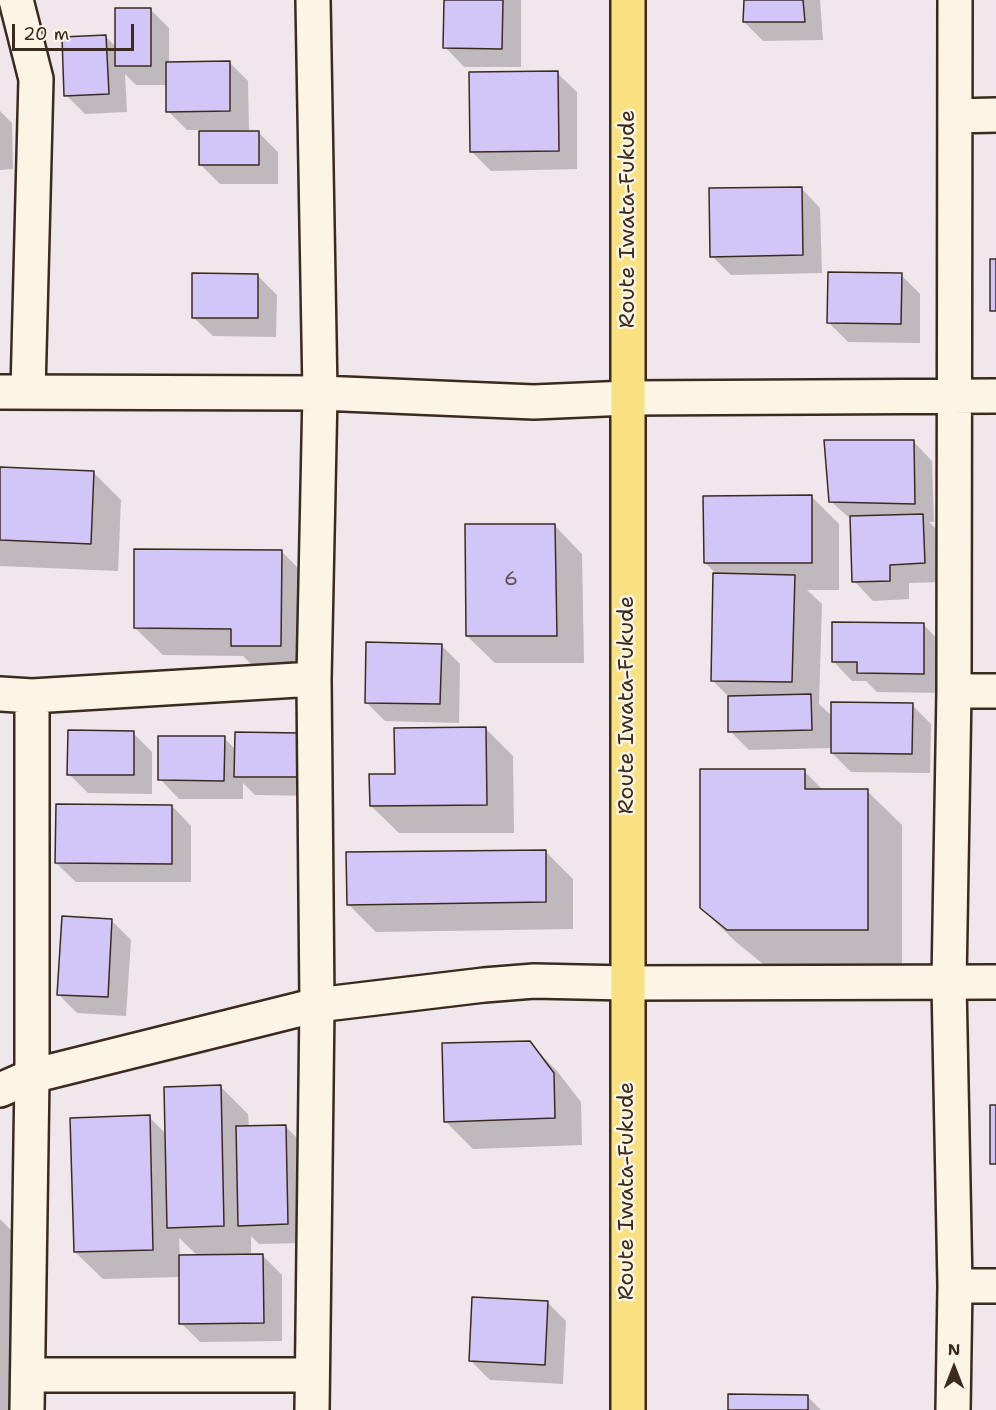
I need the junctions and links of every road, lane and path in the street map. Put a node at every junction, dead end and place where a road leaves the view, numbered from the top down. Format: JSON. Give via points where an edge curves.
{"nodes":[{"id":1,"x":313,"y":0,"type":"edge"},
{"id":2,"x":628,"y":0,"type":"edge"},
{"id":3,"x":955,"y":0,"type":"edge"},
{"id":4,"x":19,"y":1,"type":"edge"},
{"id":5,"x":996,"y":115,"type":"edge"},
{"id":6,"x":955,"y":116,"type":"junction"},
{"id":7,"x":14,"y":391,"type":"edge"},
{"id":8,"x":320,"y":393,"type":"junction"},
{"id":9,"x":955,"y":396,"type":"junction"},
{"id":10,"x":996,"y":396,"type":"edge"},
{"id":11,"x":628,"y":398,"type":"junction"},
{"id":12,"x":314,"y":679,"type":"junction"},
{"id":13,"x":954,"y":691,"type":"junction"},
{"id":14,"x":996,"y":692,"type":"edge"},
{"id":15,"x":0,"y":694,"type":"edge"},
{"id":16,"x":32,"y":696,"type":"junction"},
{"id":17,"x":996,"y":982,"type":"edge"},
{"id":18,"x":626,"y":983,"type":"junction"},
{"id":19,"x":949,"y":983,"type":"junction"},
{"id":20,"x":317,"y":1005,"type":"junction"},
{"id":21,"x":32,"y":1076,"type":"junction"},
{"id":22,"x":0,"y":1090,"type":"edge"},
{"id":23,"x":955,"y":1286,"type":"junction"},
{"id":24,"x":996,"y":1286,"type":"edge"},
{"id":25,"x":28,"y":1374,"type":"junction"},
{"id":26,"x":312,"y":1374,"type":"junction"},
{"id":27,"x":27,"y":1410,"type":"edge"},
{"id":28,"x":312,"y":1410,"type":"edge"},
{"id":29,"x":628,"y":1410,"type":"edge"},
{"id":30,"x":953,"y":1410,"type":"edge"}],
"edges":[{"from":1,"to":8,"type":"street"},
{"from":2,"to":11,"type":"main road","name":"Route Iwata-Fukude"},
{"from":3,"to":6,"type":"street"},
{"from":4,"to":7,"type":"street","via":[[36,80]]},
{"from":5,"to":6,"type":"street"},
{"from":6,"to":9,"type":"street"},
{"from":7,"to":8,"type":"street"},
{"from":8,"to":11,"type":"street","via":[[534,402]]},
{"from":8,"to":12,"type":"street"},
{"from":9,"to":10,"type":"street"},
{"from":9,"to":11,"type":"street"},
{"from":9,"to":13,"type":"street"},
{"from":11,"to":18,"type":"main road","name":"Route Iwata-Fukude"},
{"from":12,"to":16,"type":"street"},
{"from":12,"to":20,"type":"street"},
{"from":13,"to":14,"type":"street"},
{"from":13,"to":19,"type":"street"},
{"from":15,"to":16,"type":"street"},
{"from":16,"to":21,"type":"street"},
{"from":17,"to":19,"type":"street"},
{"from":18,"to":19,"type":"street"},
{"from":18,"to":20,"type":"street","via":[[534,981]]},
{"from":18,"to":29,"type":"main road","name":"Route Iwata-Fukude"},
{"from":19,"to":23,"type":"street"},
{"from":20,"to":21,"type":"street"},
{"from":20,"to":26,"type":"street"},
{"from":21,"to":22,"type":"street"},
{"from":21,"to":25,"type":"street"},
{"from":23,"to":24,"type":"street"},
{"from":23,"to":30,"type":"street"},
{"from":25,"to":26,"type":"street"},
{"from":25,"to":27,"type":"street"},
{"from":26,"to":28,"type":"street"}]}
